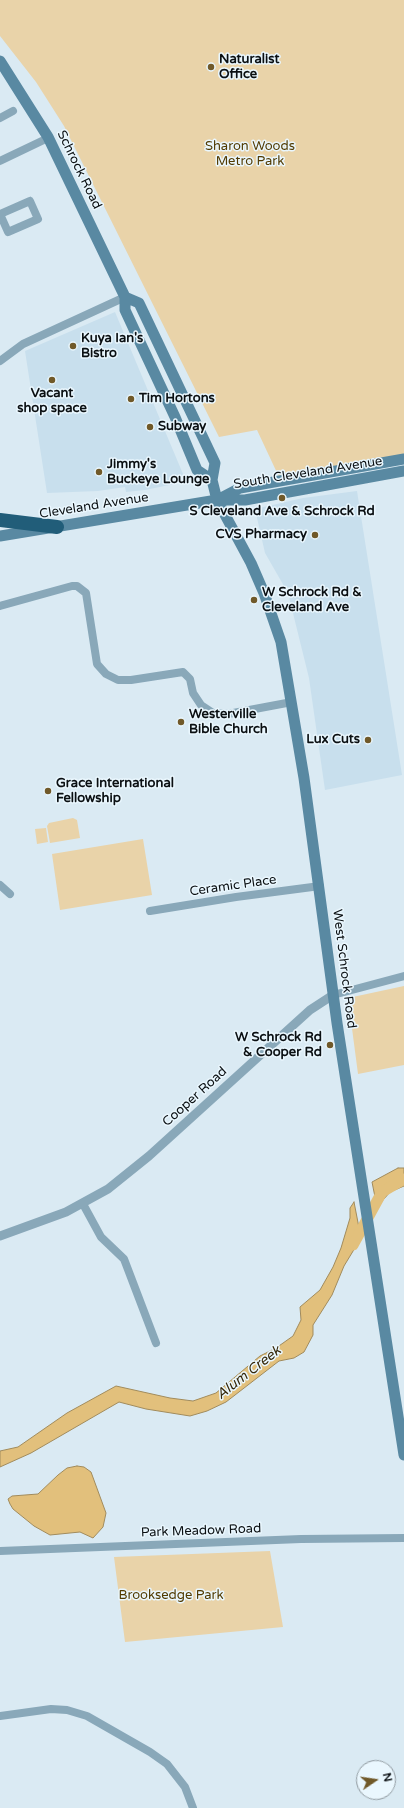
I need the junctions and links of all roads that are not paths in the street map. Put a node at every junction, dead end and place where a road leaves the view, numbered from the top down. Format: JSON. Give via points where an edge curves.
{"nodes":[{"id":1,"x":0,"y":61,"type":"edge"},
{"id":2,"x":13,"y":112,"type":"dead end"},
{"id":3,"x":0,"y":118,"type":"edge"},
{"id":4,"x":48,"y":138,"type":"junction"},
{"id":5,"x":0,"y":161,"type":"edge"},
{"id":6,"x":2,"y":225,"type":"edge"},
{"id":7,"x":125,"y":297,"type":"junction"},
{"id":8,"x":0,"y":361,"type":"edge"},
{"id":9,"x":404,"y":459,"type":"edge"},
{"id":10,"x":404,"y":471,"type":"edge"},
{"id":11,"x":212,"y":480,"type":"junction"},
{"id":12,"x":217,"y":500,"type":"junction"},
{"id":13,"x":0,"y":520,"type":"edge"},
{"id":14,"x":57,"y":527,"type":"junction"},
{"id":15,"x":0,"y":536,"type":"edge"},
{"id":16,"x":0,"y":606,"type":"edge"},
{"id":17,"x":292,"y":702,"type":"junction"},
{"id":18,"x":0,"y":885,"type":"edge"},
{"id":19,"x":320,"y":886,"type":"junction"},
{"id":20,"x":10,"y":894,"type":"dead end"},
{"id":21,"x":150,"y":911,"type":"dead end"},
{"id":22,"x":404,"y":976,"type":"edge"},
{"id":23,"x":333,"y":995,"type":"junction"},
{"id":24,"x":83,"y":1204,"type":"junction"},
{"id":25,"x":0,"y":1236,"type":"edge"},
{"id":26,"x":156,"y":1343,"type":"dead end"},
{"id":27,"x":404,"y":1455,"type":"edge"},
{"id":28,"x":404,"y":1538,"type":"edge"},
{"id":29,"x":0,"y":1551,"type":"edge"},
{"id":30,"x":0,"y":1716,"type":"edge"},
{"id":31,"x":193,"y":1808,"type":"edge"}],
"edges":[{"from":1,"to":4,"type":"main road","name":"Schrock Road"},
{"from":2,"to":3,"type":"street"},
{"from":4,"to":5,"type":"street"},
{"from":4,"to":7,"type":"main road","name":"Schrock Road"},
{"from":6,"to":6,"type":"street","via":[[0,214],[30,201],[38,219],[8,232]]},
{"from":7,"to":8,"type":"street","via":[[23,344]]},
{"from":7,"to":11,"type":"main road","name":"Schrock Road","via":[[125,310],[197,470]]},
{"from":7,"to":11,"type":"main road","via":[[139,303],[214,463]]},
{"from":9,"to":12,"type":"main road","name":"South Cleveland Avenue","via":[[240,488]]},
{"from":10,"to":12,"type":"main road","name":"South Cleveland Avenue","via":[[245,500]]},
{"from":11,"to":12,"type":"main road"},
{"from":12,"to":14,"type":"main road","name":"Cleveland Avenue"},
{"from":12,"to":17,"type":"main road","name":"West Schrock Road","via":[[264,593],[282,642]]},
{"from":13,"to":14,"type":"highway"},
{"from":14,"to":15,"type":"main road","name":"Cleveland Avenue"},
{"from":16,"to":17,"type":"street","via":[[77,586],[86,593],[98,664],[106,674],[118,680],[131,680],[183,672],[190,679],[193,693],[200,705],[213,713],[228,714]]},
{"from":17,"to":19,"type":"main road","name":"West Schrock Road"},
{"from":18,"to":20,"type":"street"},
{"from":19,"to":21,"type":"street","name":"Ceramic Place"},
{"from":19,"to":23,"type":"main road","name":"West Schrock Road"},
{"from":22,"to":23,"type":"street","name":"Cooper Road"},
{"from":23,"to":24,"type":"street","name":"Cooper Road","via":[[310,1010],[134,1169]]},
{"from":23,"to":27,"type":"main road","name":"West Schrock Road"},
{"from":24,"to":25,"type":"street","name":"Cooper Road","via":[[50,1219]]},
{"from":24,"to":26,"type":"street","via":[[101,1237],[124,1260]]},
{"from":28,"to":29,"type":"street","name":"Park Meadow Road","via":[[301,1539]]},
{"from":30,"to":31,"type":"street","via":[[51,1709],[67,1710],[87,1716],[167,1764],[185,1787]]}]}
